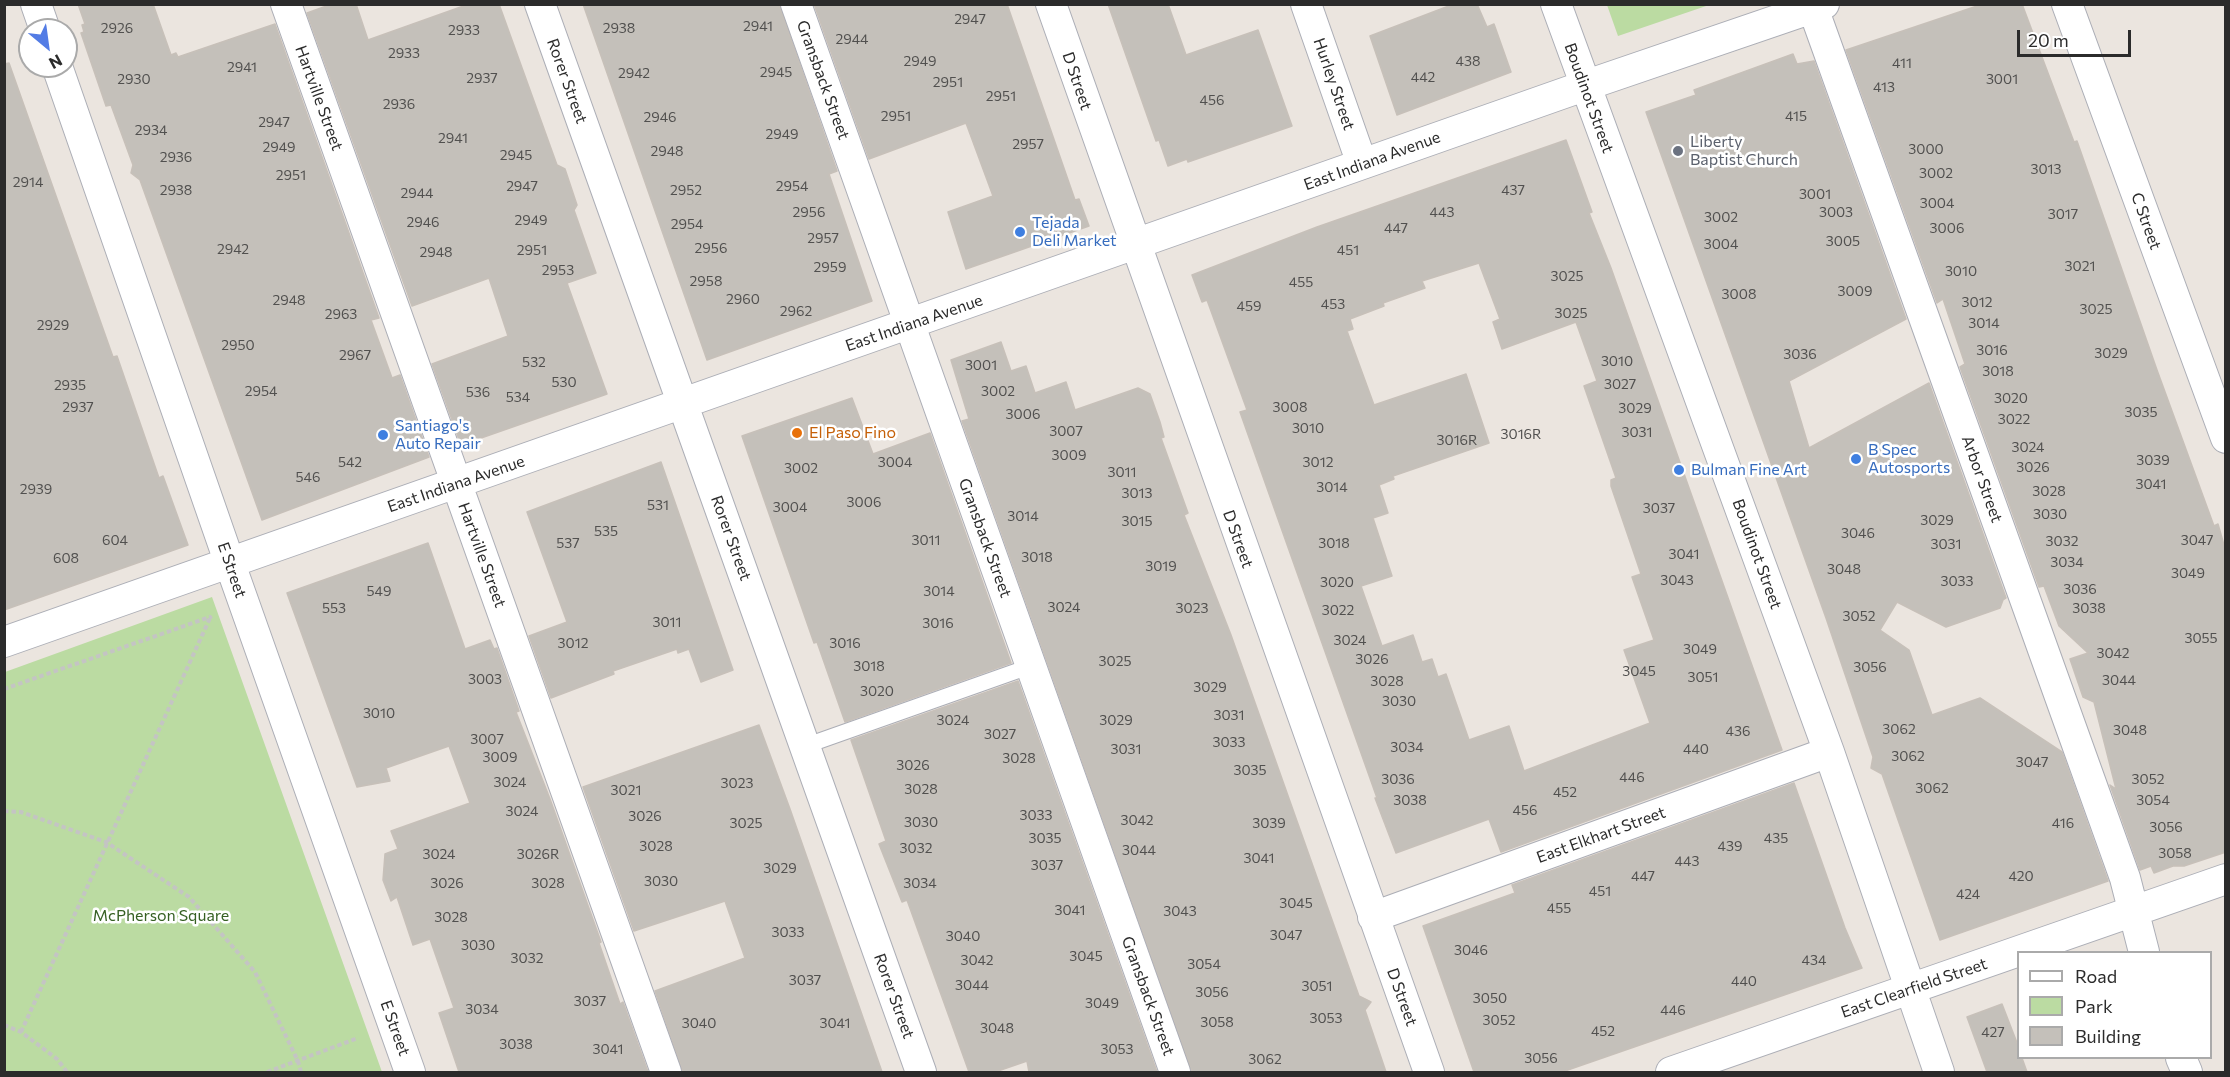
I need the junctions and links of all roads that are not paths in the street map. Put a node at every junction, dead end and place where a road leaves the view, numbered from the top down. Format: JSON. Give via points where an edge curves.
{"nodes":[{"id":1,"x":285,"y":4,"type":"edge"},
{"id":2,"x":540,"y":4,"type":"edge"},
{"id":3,"x":796,"y":4,"type":"edge"},
{"id":4,"x":1051,"y":4,"type":"edge"},
{"id":5,"x":1306,"y":4,"type":"edge"},
{"id":6,"x":1556,"y":4,"type":"edge"},
{"id":7,"x":2067,"y":4,"type":"edge"},
{"id":8,"x":1819,"y":6,"type":"edge"},
{"id":9,"x":61,"y":78,"type":"edge"},
{"id":10,"x":1584,"y":86,"type":"junction"},
{"id":11,"x":1362,"y":164,"type":"junction"},
{"id":12,"x":1134,"y":246,"type":"junction"},
{"id":13,"x":910,"y":325,"type":"junction"},
{"id":14,"x":683,"y":405,"type":"junction"},
{"id":15,"x":2226,"y":438,"type":"edge"},
{"id":16,"x":457,"y":485,"type":"junction"},
{"id":17,"x":229,"y":561,"type":"junction"},
{"id":18,"x":4,"y":642,"type":"edge"},
{"id":19,"x":1031,"y":666,"type":"junction"},
{"id":20,"x":805,"y":747,"type":"junction"},
{"id":21,"x":1829,"y":752,"type":"junction"},
{"id":22,"x":2226,"y":879,"type":"edge"},
{"id":23,"x":2132,"y":911,"type":"junction"},
{"id":24,"x":1373,"y":917,"type":"junction"},
{"id":25,"x":2020,"y":951,"type":"edge"},
{"id":26,"x":2144,"y":951,"type":"edge"},
{"id":27,"x":2017,"y":952,"type":"edge"},
{"id":28,"x":1910,"y":990,"type":"junction"},
{"id":29,"x":1680,"y":1071,"type":"edge"},
{"id":30,"x":411,"y":1072,"type":"edge"},
{"id":31,"x":666,"y":1072,"type":"edge"},
{"id":32,"x":921,"y":1072,"type":"edge"},
{"id":33,"x":1175,"y":1072,"type":"edge"},
{"id":34,"x":1429,"y":1072,"type":"edge"},
{"id":35,"x":1939,"y":1072,"type":"edge"}],
"edges":[{"from":1,"to":16,"type":"street","name":"Hartville Street"},
{"from":2,"to":14,"type":"street","name":"Rorer Street"},
{"from":3,"to":13,"type":"street","name":"Gransback Street"},
{"from":4,"to":12,"type":"street","name":"D Street"},
{"from":5,"to":11,"type":"street","name":"Hurley Street"},
{"from":6,"to":10,"type":"street","name":"Boudinot Street"},
{"from":7,"to":15,"type":"street","name":"C Street"},
{"from":8,"to":10,"type":"street","name":"East Indiana Avenue"},
{"from":8,"to":23,"type":"street","name":"Arbor Street","via":[[2125,878]]},
{"from":9,"to":17,"type":"street","name":"E Street"},
{"from":10,"to":11,"type":"street","name":"East Indiana Avenue"},
{"from":10,"to":21,"type":"street","name":"Boudinot Street"},
{"from":11,"to":12,"type":"street","name":"East Indiana Avenue"},
{"from":12,"to":13,"type":"street","name":"East Indiana Avenue"},
{"from":12,"to":24,"type":"street","name":"D Street"},
{"from":13,"to":14,"type":"street","name":"East Indiana Avenue"},
{"from":13,"to":19,"type":"street","name":"Gransback Street"},
{"from":14,"to":16,"type":"street","name":"East Indiana Avenue"},
{"from":14,"to":20,"type":"street","name":"Rorer Street"},
{"from":16,"to":17,"type":"street","name":"East Indiana Avenue"},
{"from":16,"to":31,"type":"street","name":"Hartville Street"},
{"from":17,"to":18,"type":"street","name":"East Indiana Avenue"},
{"from":17,"to":30,"type":"street","name":"E Street"},
{"from":19,"to":20,"type":"lane"},
{"from":19,"to":33,"type":"street","name":"Gransback Street"},
{"from":20,"to":32,"type":"street","name":"Rorer Street"},
{"from":21,"to":24,"type":"street","name":"East Elkhart Street"},
{"from":21,"to":28,"type":"street","name":"Boudinot Street"},
{"from":22,"to":23,"type":"street","name":"East Clearfield Street"},
{"from":23,"to":25,"type":"street","name":"East Clearfield Street"},
{"from":23,"to":26,"type":"street","name":"Arbor Street"},
{"from":24,"to":34,"type":"street","name":"D Street"},
{"from":27,"to":28,"type":"street","name":"East Clearfield Street"},
{"from":28,"to":29,"type":"street","name":"East Clearfield Street"},
{"from":28,"to":35,"type":"street","name":"Boudinot Street"}]}
